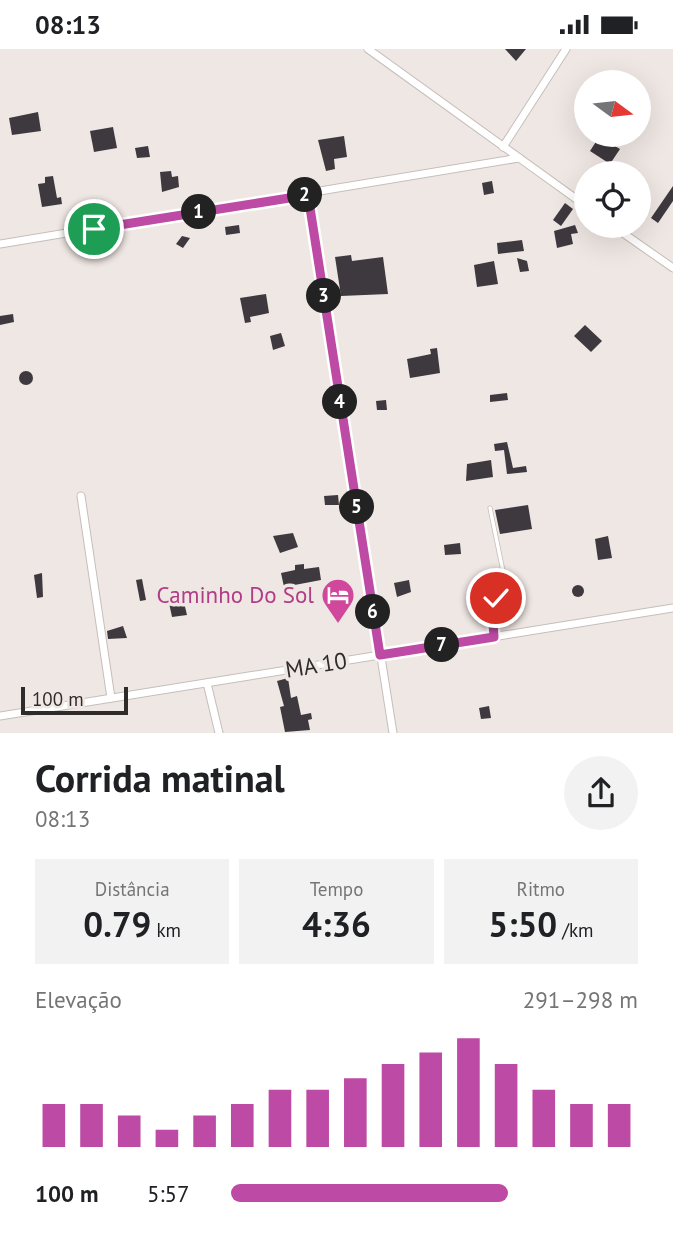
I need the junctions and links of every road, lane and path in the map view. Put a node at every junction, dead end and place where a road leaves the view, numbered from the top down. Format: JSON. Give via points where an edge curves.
{"nodes":[{"id":1,"x":368,"y":49,"type":"edge"},
{"id":2,"x":566,"y":49,"type":"edge"},
{"id":3,"x":503,"y":147,"type":"junction"},
{"id":4,"x":519,"y":159,"type":"junction"},
{"id":5,"x":308,"y":195,"type":"junction"},
{"id":6,"x":574,"y":198,"type":"edge"},
{"id":7,"x":630,"y":238,"type":"edge"},
{"id":8,"x":0,"y":244,"type":"edge"},
{"id":9,"x":673,"y":268,"type":"edge"},
{"id":10,"x":81,"y":496,"type":"dead end"},
{"id":11,"x":490,"y":507,"type":"dead end"},
{"id":12,"x":673,"y":608,"type":"edge"},
{"id":13,"x":494,"y":637,"type":"junction"},
{"id":14,"x":380,"y":655,"type":"junction"},
{"id":15,"x":207,"y":683,"type":"junction"},
{"id":16,"x":111,"y":698,"type":"junction"},
{"id":17,"x":0,"y":716,"type":"edge"},
{"id":18,"x":219,"y":733,"type":"edge"},
{"id":19,"x":393,"y":733,"type":"edge"}],
"edges":[{"from":1,"to":3,"type":"street"},
{"from":2,"to":3,"type":"street"},
{"from":3,"to":4,"type":"street"},
{"from":4,"to":5,"type":"street"},
{"from":4,"to":6,"type":"street"},
{"from":5,"to":8,"type":"street"},
{"from":5,"to":14,"type":"street"},
{"from":7,"to":9,"type":"street"},
{"from":10,"to":16,"type":"street"},
{"from":11,"to":13,"type":"lane","via":[[504,576],[494,603]]},
{"from":12,"to":13,"type":"street","name":"MA 10"},
{"from":13,"to":14,"type":"street","name":"MA 10"},
{"from":14,"to":15,"type":"street","name":"MA 10"},
{"from":14,"to":19,"type":"street"},
{"from":15,"to":16,"type":"street","name":"MA 10"},
{"from":15,"to":18,"type":"street"},
{"from":16,"to":17,"type":"street","name":"MA 10"}]}
